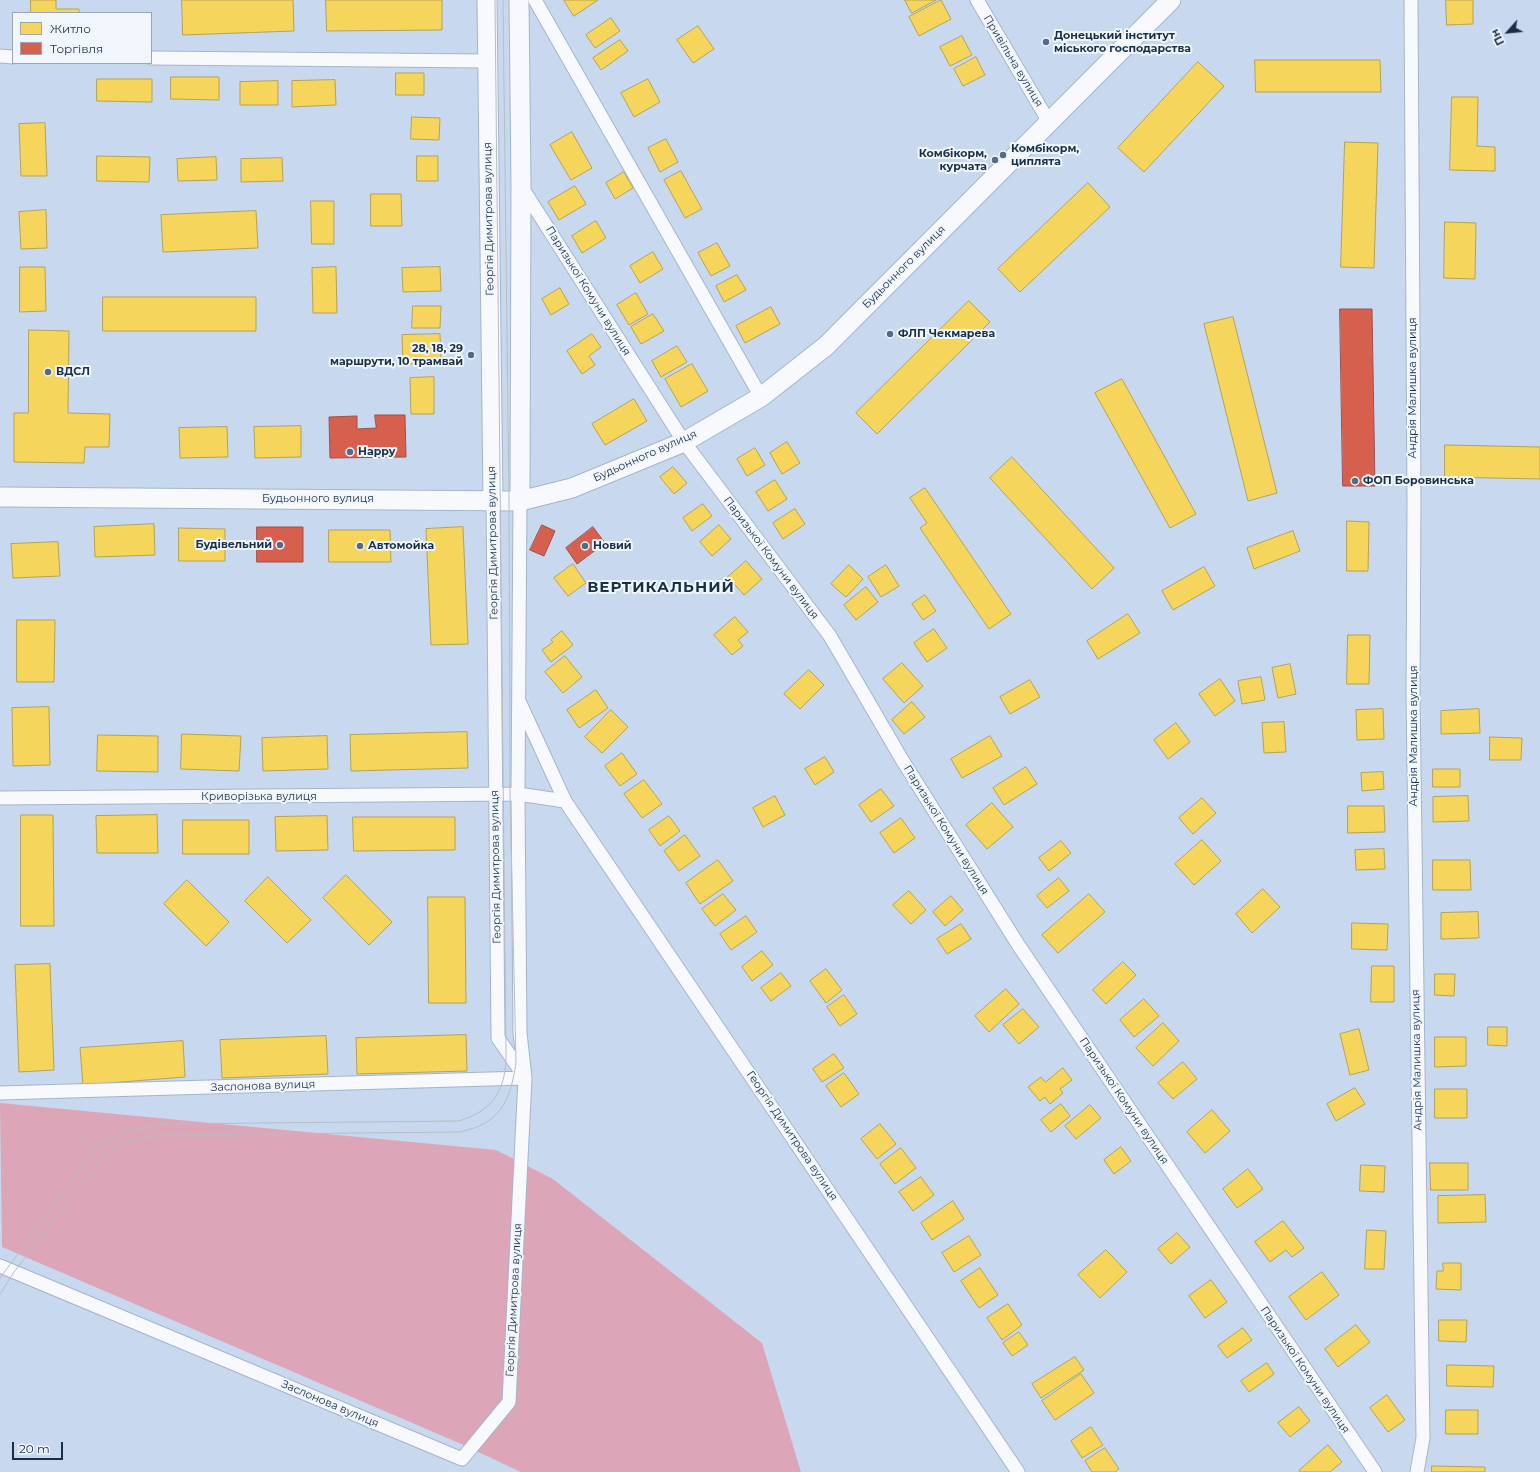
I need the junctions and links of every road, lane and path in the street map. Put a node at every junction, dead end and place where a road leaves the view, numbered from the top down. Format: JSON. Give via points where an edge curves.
{"nodes":[{"id":1,"x":487,"y":0,"type":"edge"},
{"id":2,"x":519,"y":0,"type":"edge"},
{"id":3,"x":536,"y":0,"type":"edge"},
{"id":4,"x":977,"y":0,"type":"edge"},
{"id":5,"x":1171,"y":0,"type":"edge"},
{"id":6,"x":1410,"y":0,"type":"edge"},
{"id":7,"x":0,"y":56,"type":"edge"},
{"id":8,"x":12,"y":56,"type":"edge"},
{"id":9,"x":152,"y":58,"type":"edge"},
{"id":10,"x":487,"y":61,"type":"junction"},
{"id":11,"x":1049,"y":122,"type":"junction"},
{"id":12,"x":521,"y":186,"type":"junction"},
{"id":13,"x":761,"y":397,"type":"junction"},
{"id":14,"x":684,"y":442,"type":"junction"},
{"id":15,"x":0,"y":497,"type":"edge"},
{"id":16,"x":493,"y":500,"type":"junction"},
{"id":17,"x":520,"y":501,"type":"junction"},
{"id":18,"x":517,"y":698,"type":"junction"},
{"id":19,"x":518,"y":794,"type":"junction"},
{"id":20,"x":495,"y":795,"type":"junction"},
{"id":21,"x":0,"y":798,"type":"edge"},
{"id":22,"x":565,"y":801,"type":"junction"},
{"id":23,"x":525,"y":1078,"type":"junction"},
{"id":24,"x":0,"y":1093,"type":"edge"},
{"id":25,"x":0,"y":1266,"type":"edge"},
{"id":26,"x":462,"y":1458,"type":"joint"},
{"id":27,"x":1018,"y":1472,"type":"edge"},
{"id":28,"x":1375,"y":1472,"type":"edge"},
{"id":29,"x":1417,"y":1472,"type":"edge"}],
"edges":[{"from":1,"to":10,"type":"main road","name":"Георгія Димитрова вулиця"},
{"from":2,"to":12,"type":"main road","name":"Георгія Димитрова вулиця"},
{"from":3,"to":13,"type":"street"},
{"from":4,"to":11,"type":"street","name":"Привільна вулиця"},
{"from":5,"to":11,"type":"main road","name":"Будьонного вулиця"},
{"from":6,"to":29,"type":"street","name":"Андрія Малишка вулиця","via":[[1413,719],[1423,1438]]},
{"from":7,"to":8,"type":"street"},
{"from":9,"to":10,"type":"street"},
{"from":10,"to":16,"type":"main road","name":"Георгія Димитрова вулиця"},
{"from":11,"to":13,"type":"main road","name":"Будьонного вулиця","via":[[826,346]]},
{"from":12,"to":14,"type":"street","name":"Паризької Комуни вулиця"},
{"from":12,"to":17,"type":"main road","name":"Георгія Димитрова вулиця"},
{"from":13,"to":14,"type":"main road","name":"Будьонного вулиця"},
{"from":14,"to":17,"type":"main road","name":"Будьонного вулиця","via":[[572,488]]},
{"from":14,"to":28,"type":"street","name":"Паризької Комуни вулиця","via":[[830,636],[901,758],[1020,946]]},
{"from":15,"to":16,"type":"main road","name":"Будьонного вулиця"},
{"from":16,"to":17,"type":"main road","name":"Будьонного вулиця"},
{"from":16,"to":20,"type":"street","name":"Георгія Димитрова вулиця"},
{"from":17,"to":18,"type":"street","name":"Георгія Димитрова вулиця"},
{"from":18,"to":19,"type":"street","name":"Георгія Димитрова вулиця"},
{"from":18,"to":22,"type":"street","name":"Георгія Димитрова вулиця"},
{"from":19,"to":20,"type":"street","name":"Криворізька вулиця"},
{"from":19,"to":22,"type":"street","name":"Георгія Димитрова вулиця"},
{"from":19,"to":23,"type":"street","name":"Георгія Димитрова вулиця","via":[[520,1033]]},
{"from":20,"to":21,"type":"street","name":"Криворізька вулиця"},
{"from":20,"to":23,"type":"street","name":"Георгія Димитрова вулиця","via":[[498,1038]]},
{"from":22,"to":27,"type":"street","name":"Георгія Димитрова вулиця"},
{"from":23,"to":24,"type":"street","name":"Заслонова вулиця"},
{"from":23,"to":26,"type":"street","name":"Георгія Димитрова вулиця","via":[[509,1402]]},
{"from":25,"to":26,"type":"street","name":"Заслонова вулиця"}]}
